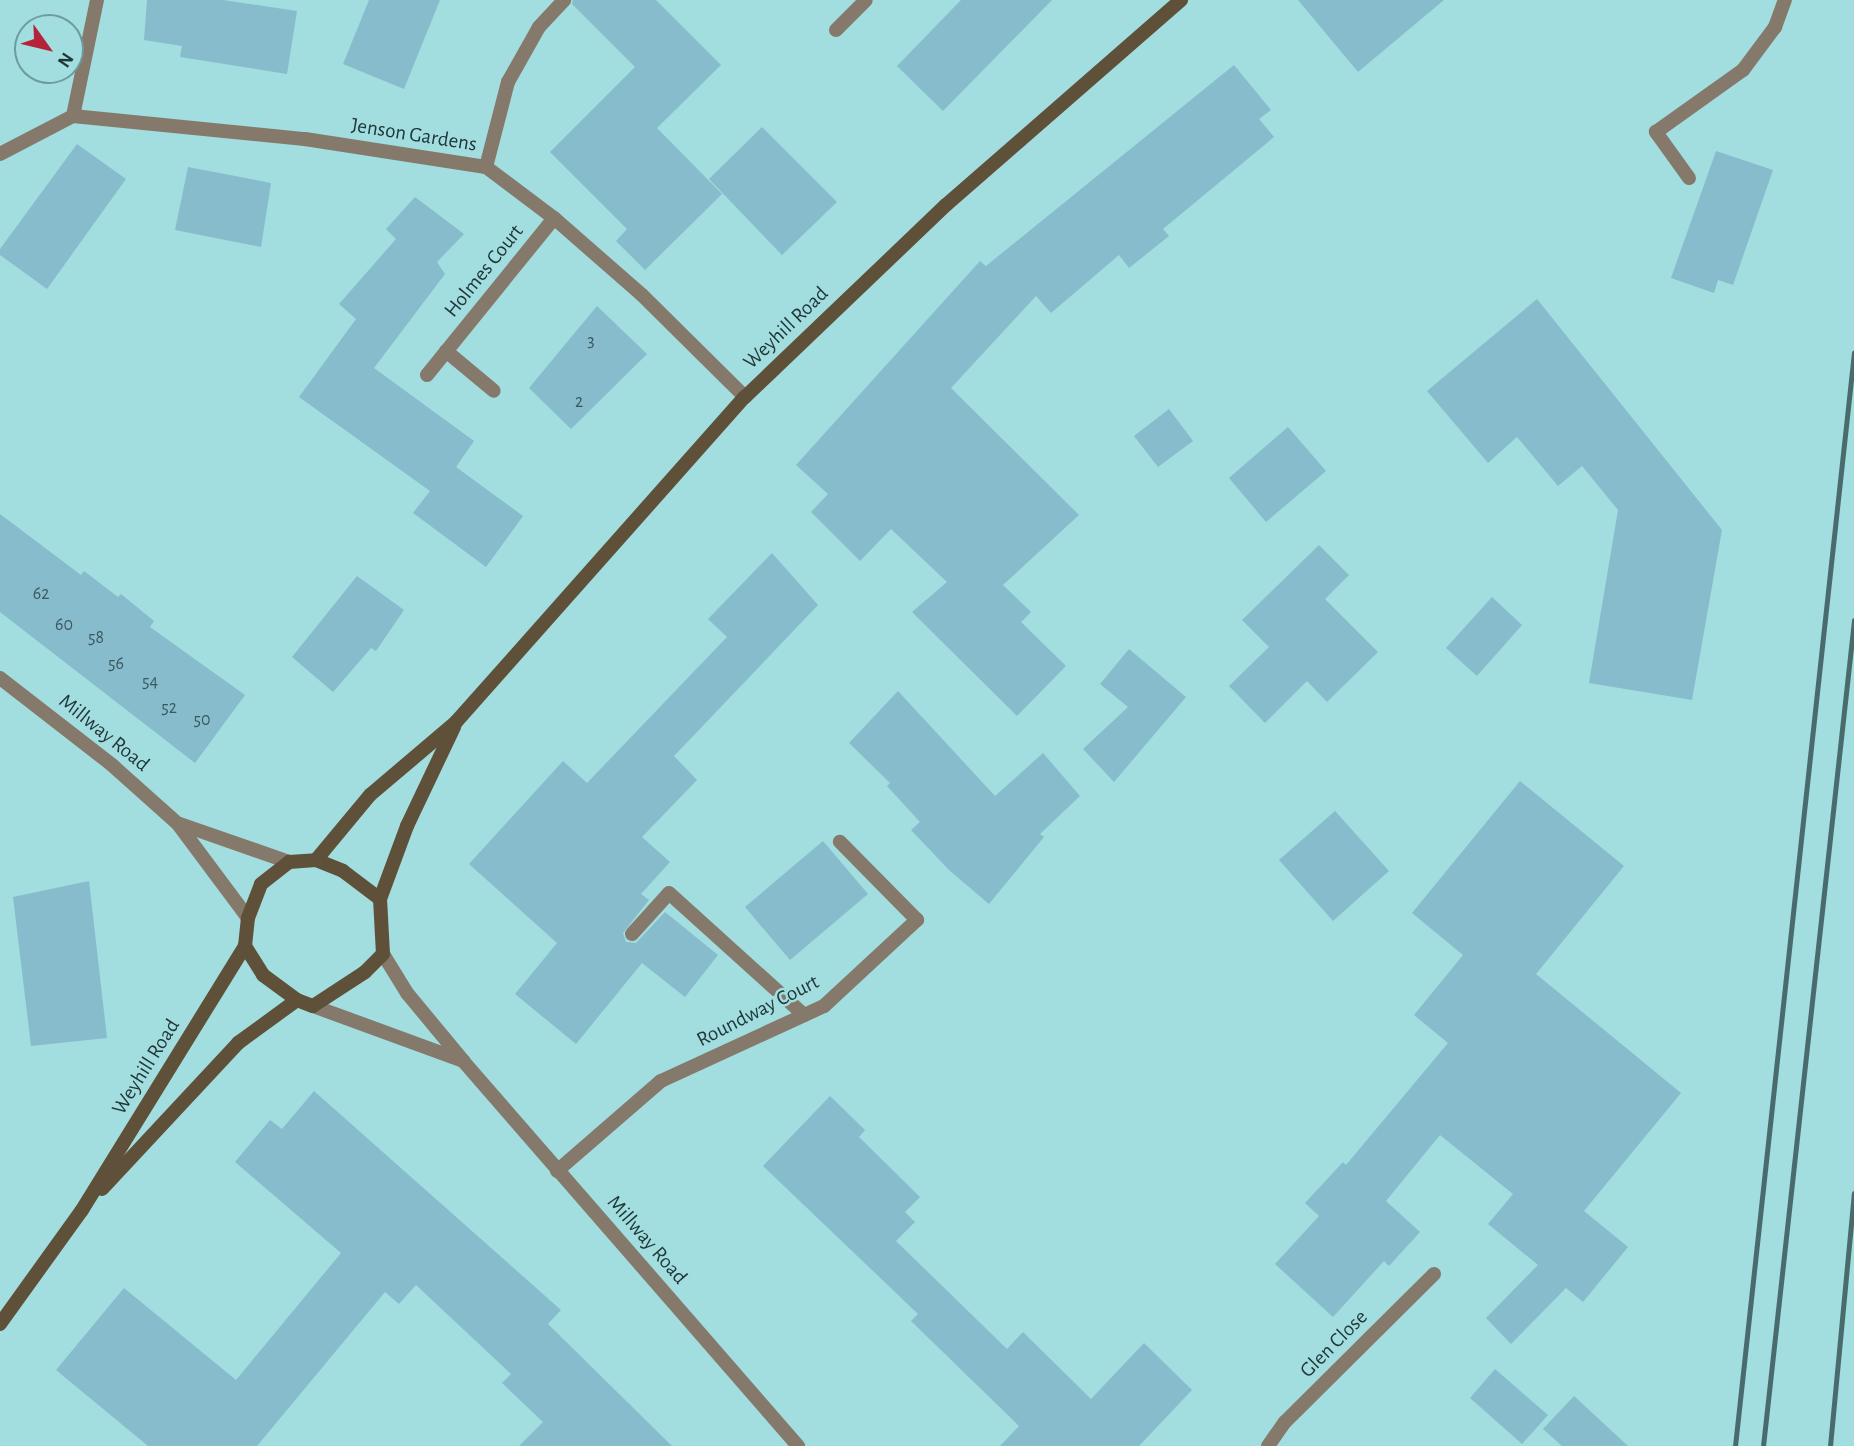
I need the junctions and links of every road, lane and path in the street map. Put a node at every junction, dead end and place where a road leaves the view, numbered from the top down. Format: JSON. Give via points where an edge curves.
{"nodes":[{"id":1,"x":97,"y":0,"type":"edge"},
{"id":2,"x":866,"y":0,"type":"edge"},
{"id":3,"x":1181,"y":0,"type":"edge"},
{"id":4,"x":1785,"y":0,"type":"edge"},
{"id":5,"x":557,"y":3,"type":"edge"},
{"id":6,"x":836,"y":30,"type":"dead end"},
{"id":7,"x":74,"y":116,"type":"junction"},
{"id":8,"x":0,"y":154,"type":"edge"},
{"id":9,"x":486,"y":167,"type":"junction"},
{"id":10,"x":1689,"y":178,"type":"dead end"},
{"id":11,"x":555,"y":218,"type":"junction"},
{"id":12,"x":446,"y":351,"type":"junction"},
{"id":13,"x":427,"y":375,"type":"dead end"},
{"id":14,"x":494,"y":391,"type":"dead end"},
{"id":15,"x":745,"y":397,"type":"junction"},
{"id":16,"x":0,"y":678,"type":"edge"},
{"id":17,"x":456,"y":722,"type":"junction"},
{"id":18,"x":178,"y":824,"type":"junction"},
{"id":19,"x":840,"y":842,"type":"dead end"},
{"id":20,"x":316,"y":860,"type":"junction"},
{"id":21,"x":289,"y":862,"type":"junction"},
{"id":22,"x":380,"y":899,"type":"junction"},
{"id":23,"x":248,"y":918,"type":"junction"},
{"id":24,"x":632,"y":934,"type":"dead end"},
{"id":25,"x":245,"y":946,"type":"junction"},
{"id":26,"x":383,"y":954,"type":"junction"},
{"id":27,"x":297,"y":1000,"type":"junction"},
{"id":28,"x":313,"y":1006,"type":"junction"},
{"id":29,"x":804,"y":1016,"type":"junction"},
{"id":30,"x":464,"y":1062,"type":"junction"},
{"id":31,"x":557,"y":1171,"type":"junction"},
{"id":32,"x":82,"y":1210,"type":"junction"},
{"id":33,"x":1434,"y":1274,"type":"dead end"},
{"id":34,"x":0,"y":1324,"type":"edge"},
{"id":35,"x":798,"y":1446,"type":"edge"},
{"id":36,"x":1268,"y":1446,"type":"edge"}],
"edges":[{"from":1,"to":7,"type":"street"},
{"from":2,"to":6,"type":"street"},
{"from":3,"to":15,"type":"main road","name":"Weyhill Road","via":[[946,205]]},
{"from":4,"to":10,"type":"street","via":[[1775,27],[1743,70],[1656,132]]},
{"from":5,"to":9,"type":"street","via":[[508,82]]},
{"from":7,"to":8,"type":"street"},
{"from":7,"to":9,"type":"street","name":"Jenson Gardens","via":[[305,139]]},
{"from":9,"to":11,"type":"street","name":"Jenson Gardens"},
{"from":11,"to":12,"type":"street","name":"Holmes Court"},
{"from":11,"to":15,"type":"street","name":"Jenson Gardens","via":[[642,295]]},
{"from":12,"to":13,"type":"street","name":"Holmes Court"},
{"from":12,"to":14,"type":"street","name":"Holmes Court"},
{"from":15,"to":17,"type":"main road","name":"Weyhill Road"},
{"from":16,"to":18,"type":"street","name":"Millway Road","via":[[112,765]]},
{"from":17,"to":20,"type":"main road","name":"Weyhill Road","via":[[370,795]]},
{"from":17,"to":22,"type":"main road","name":"Weyhill Road","via":[[407,826]]},
{"from":18,"to":21,"type":"street","name":"Millway Road"},
{"from":18,"to":23,"type":"street","name":"Millway Road"},
{"from":19,"to":29,"type":"street","name":"Roundway Court","via":[[917,920],[824,1006]]},
{"from":20,"to":21,"type":"main road"},
{"from":20,"to":22,"type":"main road","via":[[343,871]]},
{"from":21,"to":23,"type":"main road","name":"Weyhill Road","via":[[261,884]]},
{"from":22,"to":26,"type":"main road","name":"Weyhill Road"},
{"from":23,"to":25,"type":"main road","name":"Weyhill Road"},
{"from":24,"to":29,"type":"street","via":[[669,893]]},
{"from":25,"to":27,"type":"main road","via":[[263,975]]},
{"from":25,"to":32,"type":"main road","name":"Weyhill Road"},
{"from":26,"to":28,"type":"main road","via":[[365,972]]},
{"from":26,"to":30,"type":"street","name":"Millway Road","via":[[407,993]]},
{"from":27,"to":28,"type":"main road"},
{"from":27,"to":32,"type":"main road","name":"Weyhill Road","via":[[238,1043]]},
{"from":28,"to":30,"type":"street","name":"Millway Road"},
{"from":29,"to":31,"type":"street","name":"Roundway Court","via":[[661,1081]]},
{"from":30,"to":31,"type":"street","name":"Millway Road"},
{"from":31,"to":35,"type":"street","name":"Millway Road"},
{"from":32,"to":34,"type":"main road","name":"Weyhill Road"},
{"from":33,"to":36,"type":"street","name":"Glen Close","via":[[1285,1422]]}]}
